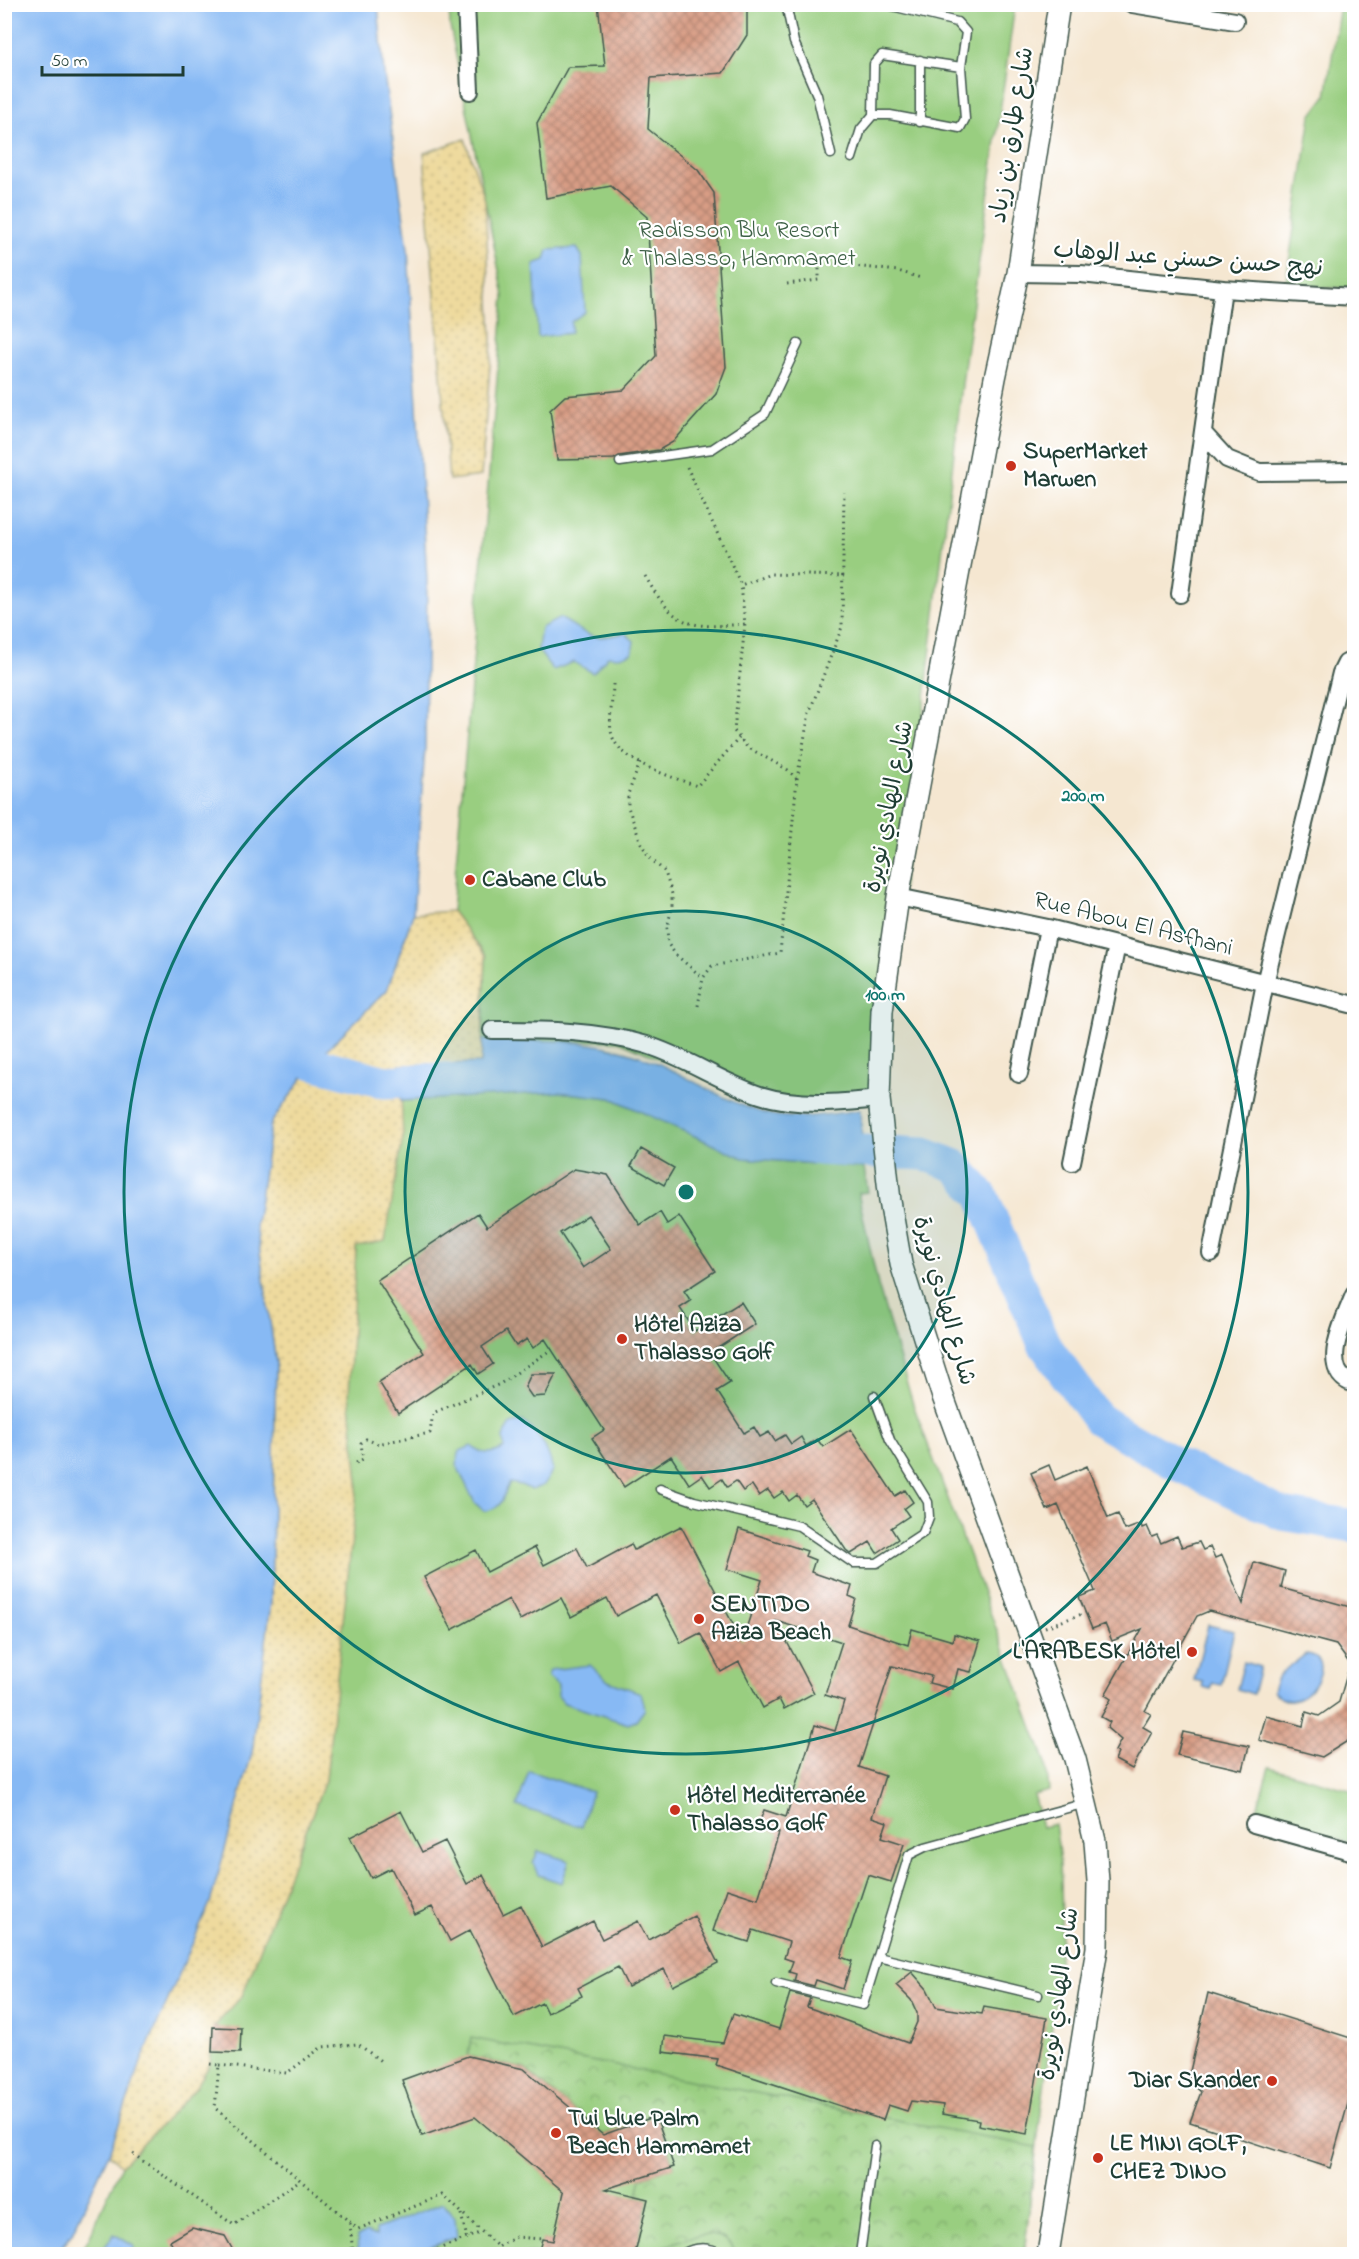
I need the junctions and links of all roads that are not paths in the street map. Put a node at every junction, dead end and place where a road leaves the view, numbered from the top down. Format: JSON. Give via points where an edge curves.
{"nodes":[{"id":1,"x":466,"y":4,"type":"edge"},
{"id":2,"x":786,"y":4,"type":"edge"},
{"id":3,"x":1059,"y":4,"type":"edge"},
{"id":4,"x":1132,"y":4,"type":"edge"},
{"id":5,"x":892,"y":6,"type":"dead end"},
{"id":6,"x":1235,"y":21,"type":"dead end"},
{"id":7,"x":920,"y":60,"type":"junction"},
{"id":8,"x":961,"y":67,"type":"junction"},
{"id":9,"x":470,"y":91,"type":"dead end"},
{"id":10,"x":873,"y":115,"type":"junction"},
{"id":11,"x":920,"y":122,"type":"junction"},
{"id":12,"x":831,"y":154,"type":"dead end"},
{"id":13,"x":852,"y":158,"type":"dead end"},
{"id":14,"x":1018,"y":273,"type":"junction"},
{"id":15,"x":1223,"y":289,"type":"junction"},
{"id":16,"x":1354,"y":297,"type":"edge"},
{"id":17,"x":798,"y":344,"type":"dead end"},
{"id":18,"x":1204,"y":435,"type":"junction"},
{"id":19,"x":620,"y":462,"type":"dead end"},
{"id":20,"x":1354,"y":471,"type":"edge"},
{"id":21,"x":1180,"y":594,"type":"dead end"},
{"id":22,"x":1354,"y":660,"type":"edge"},
{"id":23,"x":898,"y":897,"type":"junction"},
{"id":24,"x":1048,"y":928,"type":"junction"},
{"id":25,"x":1118,"y":945,"type":"junction"},
{"id":26,"x":1265,"y":983,"type":"junction"},
{"id":27,"x":1354,"y":1005,"type":"edge"},
{"id":28,"x":492,"y":1030,"type":"dead end"},
{"id":29,"x":1019,"y":1074,"type":"dead end"},
{"id":30,"x":879,"y":1106,"type":"junction"},
{"id":31,"x":1072,"y":1162,"type":"dead end"},
{"id":32,"x":1211,"y":1253,"type":"dead end"},
{"id":33,"x":1354,"y":1295,"type":"edge"},
{"id":34,"x":1354,"y":1384,"type":"edge"},
{"id":35,"x":874,"y":1396,"type":"dead end"},
{"id":36,"x":660,"y":1488,"type":"dead end"},
{"id":37,"x":1087,"y":1803,"type":"junction"},
{"id":38,"x":1254,"y":1824,"type":"dead end"},
{"id":39,"x":1354,"y":1852,"type":"edge"},
{"id":40,"x":878,"y":1957,"type":"junction"},
{"id":41,"x":776,"y":1983,"type":"dead end"},
{"id":42,"x":1038,"y":1995,"type":"dead end"},
{"id":43,"x":875,"y":2146,"type":"dead end"},
{"id":44,"x":682,"y":2254,"type":"edge"},
{"id":45,"x":722,"y":2254,"type":"edge"},
{"id":46,"x":860,"y":2254,"type":"edge"},
{"id":47,"x":1048,"y":2254,"type":"edge"}],
"edges":[{"from":1,"to":9,"type":"street"},
{"from":2,"to":12,"type":"lane","via":[[795,42],[817,95]]},
{"from":3,"to":14,"type":"street","name":"شارع طارق بن زياد"},
{"from":4,"to":6,"type":"street"},
{"from":5,"to":8,"type":"lane","via":[[957,22],[966,32]]},
{"from":7,"to":8,"type":"lane"},
{"from":7,"to":10,"type":"lane","via":[[882,55],[874,64]]},
{"from":7,"to":11,"type":"lane"},
{"from":8,"to":11,"type":"lane","via":[[965,119],[960,128]]},
{"from":10,"to":11,"type":"lane"},
{"from":10,"to":13,"type":"lane","via":[[861,129]]},
{"from":14,"to":15,"type":"street","name":"نهج حسن حسني عبد الوهاب","via":[[1081,274]]},
{"from":14,"to":23,"type":"street","name":"شارع الهادي نويرة"},
{"from":15,"to":16,"type":"street","name":"نهج حسن حسني عبد الوهاب"},
{"from":15,"to":18,"type":"street"},
{"from":17,"to":19,"type":"lane","via":[[765,414],[712,449]]},
{"from":18,"to":20,"type":"street","via":[[1227,459],[1259,472]]},
{"from":18,"to":21,"type":"street"},
{"from":22,"to":26,"type":"street","via":[[1346,663],[1341,673]]},
{"from":23,"to":24,"type":"street","name":"Rue Abou El Asfhani"},
{"from":23,"to":30,"type":"street","name":"شارع الهادي نويرة","via":[[882,1011]]},
{"from":24,"to":25,"type":"street","name":"Rue Abou El Asfhani"},
{"from":24,"to":29,"type":"street"},
{"from":25,"to":26,"type":"street","name":"Rue Abou El Asfhani"},
{"from":25,"to":31,"type":"street"},
{"from":26,"to":27,"type":"street","name":"Rue Abou El Asfhani"},
{"from":26,"to":32,"type":"street"},
{"from":28,"to":30,"type":"street","via":[[588,1032],[630,1040],[761,1095],[788,1101]]},
{"from":30,"to":37,"type":"street","name":"شارع الهادي نويرة","via":[[901,1264],[935,1371],[1075,1759]]},
{"from":33,"to":34,"type":"street","via":[[1341,1329],[1335,1362],[1343,1380]]},
{"from":35,"to":36,"type":"lane","via":[[890,1440],[928,1502],[929,1517],[923,1533],[877,1563],[853,1563],[799,1526],[694,1501]]},
{"from":37,"to":40,"type":"lane","via":[[925,1847],[909,1855]]},
{"from":37,"to":47,"type":"street","name":"شارع الهادي نويرة","via":[[1098,1881],[1097,1948]]},
{"from":38,"to":39,"type":"street"},
{"from":40,"to":41,"type":"lane","via":[[863,2005]]},
{"from":40,"to":42,"type":"lane"},
{"from":43,"to":46,"type":"lane"},
{"from":44,"to":45,"type":"lane","via":[[705,2248]]}]}
